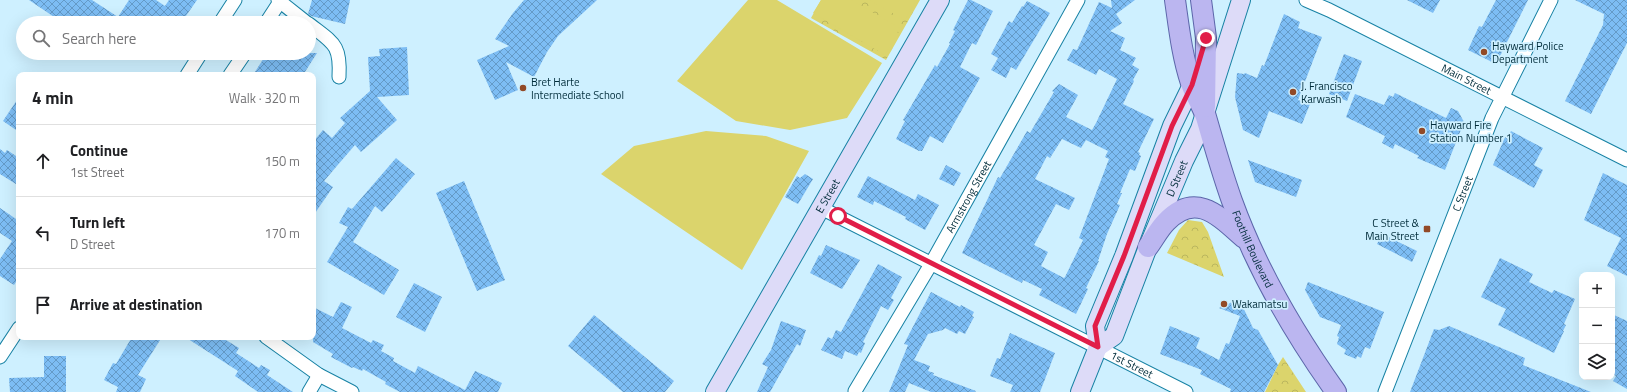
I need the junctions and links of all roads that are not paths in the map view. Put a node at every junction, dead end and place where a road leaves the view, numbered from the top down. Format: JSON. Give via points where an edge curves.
{"nodes":[{"id":1,"x":235,"y":0,"type":"edge"},
{"id":2,"x":940,"y":0,"type":"edge"},
{"id":3,"x":1078,"y":0,"type":"edge"},
{"id":4,"x":1175,"y":0,"type":"edge"},
{"id":5,"x":1201,"y":0,"type":"edge"},
{"id":6,"x":1211,"y":0,"type":"edge"},
{"id":7,"x":1241,"y":0,"type":"edge"},
{"id":8,"x":1306,"y":0,"type":"edge"},
{"id":9,"x":1551,"y":0,"type":"edge"},
{"id":10,"x":280,"y":1,"type":"edge"},
{"id":11,"x":225,"y":16,"type":"edge"},
{"id":12,"x":270,"y":16,"type":"edge"},
{"id":13,"x":298,"y":16,"type":"edge"},
{"id":14,"x":316,"y":30,"type":"edge"},
{"id":15,"x":1206,"y":38,"type":"junction"},
{"id":16,"x":197,"y":60,"type":"edge"},
{"id":17,"x":240,"y":60,"type":"edge"},
{"id":18,"x":189,"y":72,"type":"edge"},
{"id":19,"x":232,"y":72,"type":"edge"},
{"id":20,"x":339,"y":77,"type":"dead end"},
{"id":21,"x":1192,"y":85,"type":"junction"},
{"id":22,"x":1502,"y":98,"type":"junction"},
{"id":23,"x":1205,"y":115,"type":"junction"},
{"id":24,"x":1627,"y":160,"type":"edge"},
{"id":25,"x":821,"y":208,"type":"junction"},
{"id":26,"x":1248,"y":242,"type":"junction"},
{"id":27,"x":1148,"y":247,"type":"junction"},
{"id":28,"x":931,"y":264,"type":"junction"},
{"id":29,"x":16,"y":333,"type":"edge"},
{"id":30,"x":270,"y":340,"type":"edge"},
{"id":31,"x":1098,"y":347,"type":"junction"},
{"id":32,"x":0,"y":357,"type":"edge"},
{"id":33,"x":319,"y":375,"type":"junction"},
{"id":34,"x":856,"y":391,"type":"edge"},
{"id":35,"x":309,"y":392,"type":"edge"},
{"id":36,"x":352,"y":392,"type":"edge"},
{"id":37,"x":715,"y":392,"type":"edge"},
{"id":38,"x":1080,"y":392,"type":"edge"},
{"id":39,"x":1186,"y":392,"type":"edge"},
{"id":40,"x":1336,"y":392,"type":"edge"},
{"id":41,"x":1385,"y":392,"type":"edge"}],
"edges":[{"from":1,"to":11,"type":"street"},
{"from":2,"to":25,"type":"main road","name":"E Street"},
{"from":3,"to":28,"type":"street","name":"Armstrong Street"},
{"from":4,"to":21,"type":"main road","name":"Foothill Boulevard","via":[[1180,43]]},
{"from":5,"to":15,"type":"main road","name":"Foothill Boulevard"},
{"from":6,"to":15,"type":"main road","name":"D Street"},
{"from":7,"to":23,"type":"main road","name":"D Street"},
{"from":8,"to":22,"type":"street","name":"Main Street"},
{"from":9,"to":22,"type":"street","name":"C Street"},
{"from":10,"to":12,"type":"street"},
{"from":10,"to":13,"type":"street"},
{"from":14,"to":20,"type":"street","via":[[334,44],[340,62]]},
{"from":15,"to":21,"type":"main road","name":"D Street"},
{"from":15,"to":23,"type":"main road","name":"Foothill Boulevard"},
{"from":16,"to":18,"type":"street"},
{"from":17,"to":19,"type":"street"},
{"from":21,"to":23,"type":"main road","name":"Foothill Boulevard"},
{"from":21,"to":31,"type":"main road","name":"D Street","via":[[1172,126],[1095,326]]},
{"from":22,"to":24,"type":"street","name":"Main Street"},
{"from":22,"to":41,"type":"street","name":"C Street"},
{"from":23,"to":26,"type":"main road","name":"Foothill Boulevard","via":[[1225,182]]},
{"from":23,"to":27,"type":"main road","name":"D Street"},
{"from":25,"to":28,"type":"street","name":"1st Street"},
{"from":25,"to":37,"type":"main road","name":"E Street"},
{"from":26,"to":27,"type":"main road","via":[[1210,210],[1192,207],[1166,222]]},
{"from":26,"to":40,"type":"main road","name":"Foothill Boulevard","via":[[1291,323]]},
{"from":27,"to":31,"type":"main road","name":"D Street","via":[[1114,336]]},
{"from":28,"to":31,"type":"street","name":"1st Street"},
{"from":28,"to":34,"type":"street","name":"Armstrong Street"},
{"from":29,"to":32,"type":"street"},
{"from":30,"to":33,"type":"street"},
{"from":31,"to":38,"type":"main road","name":"D Street"},
{"from":31,"to":39,"type":"street","name":"1st Street"},
{"from":33,"to":35,"type":"street"},
{"from":33,"to":36,"type":"street"}]}
